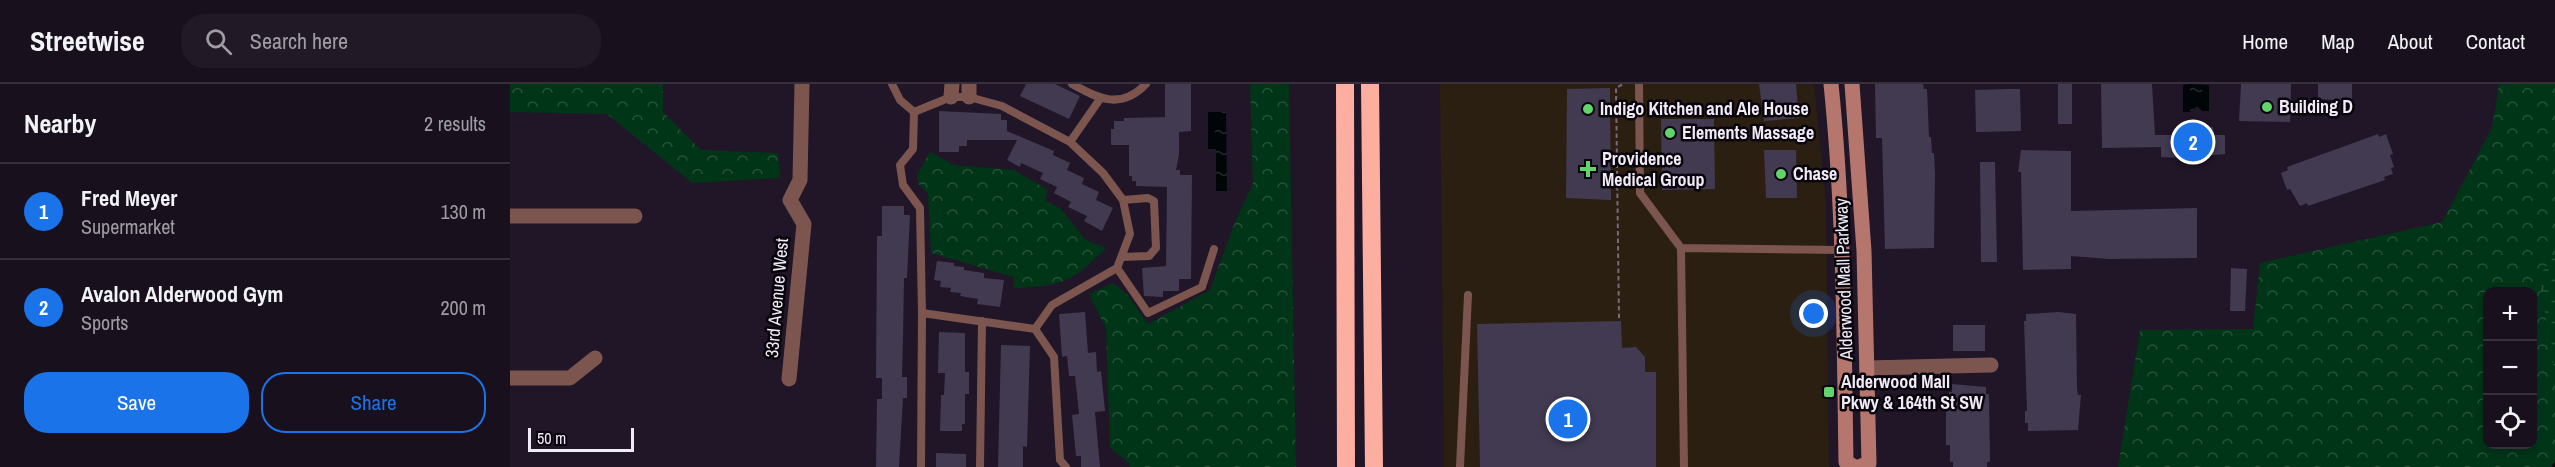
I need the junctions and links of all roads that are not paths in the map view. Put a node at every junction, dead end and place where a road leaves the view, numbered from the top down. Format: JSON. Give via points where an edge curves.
{"nodes":[{"id":1,"x":802,"y":84,"type":"edge"},
{"id":2,"x":892,"y":84,"type":"edge"},
{"id":3,"x":1072,"y":84,"type":"edge"},
{"id":4,"x":1146,"y":84,"type":"edge"},
{"id":5,"x":1345,"y":84,"type":"edge"},
{"id":6,"x":1370,"y":84,"type":"edge"},
{"id":7,"x":1639,"y":84,"type":"edge"},
{"id":8,"x":1831,"y":84,"type":"edge"},
{"id":9,"x":1852,"y":84,"type":"edge"},
{"id":10,"x":952,"y":91,"type":"edge"},
{"id":11,"x":969,"y":91,"type":"edge"},
{"id":12,"x":1100,"y":99,"type":"junction"},
{"id":13,"x":914,"y":112,"type":"junction"},
{"id":14,"x":1070,"y":142,"type":"junction"},
{"id":15,"x":1123,"y":200,"type":"junction"},
{"id":16,"x":510,"y":216,"type":"edge"},
{"id":17,"x":635,"y":216,"type":"dead end"},
{"id":18,"x":1681,"y":248,"type":"junction"},
{"id":19,"x":1214,"y":249,"type":"dead end"},
{"id":20,"x":1842,"y":250,"type":"junction"},
{"id":21,"x":1122,"y":257,"type":"junction"},
{"id":22,"x":1117,"y":268,"type":"junction"},
{"id":23,"x":1468,"y":295,"type":"dead end"},
{"id":24,"x":922,"y":313,"type":"junction"},
{"id":25,"x":982,"y":321,"type":"junction"},
{"id":26,"x":1035,"y":330,"type":"junction"},
{"id":27,"x":595,"y":358,"type":"dead end"},
{"id":28,"x":1990,"y":365,"type":"dead end"},
{"id":29,"x":1867,"y":368,"type":"junction"},
{"id":30,"x":510,"y":378,"type":"edge"},
{"id":31,"x":789,"y":379,"type":"dead end"},
{"id":32,"x":921,"y":467,"type":"edge"},
{"id":33,"x":980,"y":467,"type":"edge"},
{"id":34,"x":1066,"y":467,"type":"edge"},
{"id":35,"x":1346,"y":467,"type":"edge"},
{"id":36,"x":1374,"y":467,"type":"edge"},
{"id":37,"x":1460,"y":467,"type":"edge"},
{"id":38,"x":1684,"y":467,"type":"edge"},
{"id":39,"x":1857,"y":467,"type":"edge"}],
"edges":[{"from":1,"to":31,"type":"street","name":"33rd Avenue West","via":[[800,180],[790,200],[804,224]]},
{"from":2,"to":13,"type":"lane","via":[[900,100]]},
{"from":3,"to":12,"type":"lane"},
{"from":4,"to":12,"type":"lane","via":[[1120,100]]},
{"from":5,"to":35,"type":"highway"},
{"from":6,"to":36,"type":"highway"},
{"from":7,"to":18,"type":"lane","via":[[1640,193]]},
{"from":8,"to":20,"type":"main road","name":"Alderwood Mall Parkway"},
{"from":9,"to":29,"type":"main road","name":"Alderwood Mall Parkway","via":[[1864,251]]},
{"from":10,"to":11,"type":"lane"},
{"from":10,"to":13,"type":"lane"},
{"from":11,"to":14,"type":"lane"},
{"from":12,"to":14,"type":"lane"},
{"from":13,"to":24,"type":"lane","via":[[913,149],[900,165],[903,185],[920,208]]},
{"from":14,"to":15,"type":"lane","via":[[1103,173]]},
{"from":15,"to":21,"type":"lane","via":[[1130,234]]},
{"from":15,"to":21,"type":"lane","via":[[1154,201],[1155,248],[1149,256]]},
{"from":16,"to":17,"type":"street"},
{"from":18,"to":20,"type":"lane"},
{"from":18,"to":38,"type":"lane"},
{"from":19,"to":22,"type":"lane","via":[[1202,286],[1148,314]]},
{"from":20,"to":39,"type":"main road","name":"Alderwood Mall Parkway","via":[[1846,462]]},
{"from":21,"to":22,"type":"lane"},
{"from":22,"to":26,"type":"lane","via":[[1052,305]]},
{"from":23,"to":37,"type":"lane"},
{"from":24,"to":25,"type":"lane"},
{"from":24,"to":32,"type":"lane"},
{"from":25,"to":26,"type":"lane"},
{"from":25,"to":33,"type":"lane"},
{"from":26,"to":34,"type":"lane","via":[[1054,357],[1060,460]]},
{"from":27,"to":30,"type":"street","via":[[570,378]]},
{"from":28,"to":29,"type":"street"},
{"from":29,"to":39,"type":"main road","name":"Alderwood Mall Parkway","via":[[1869,463]]}]}
